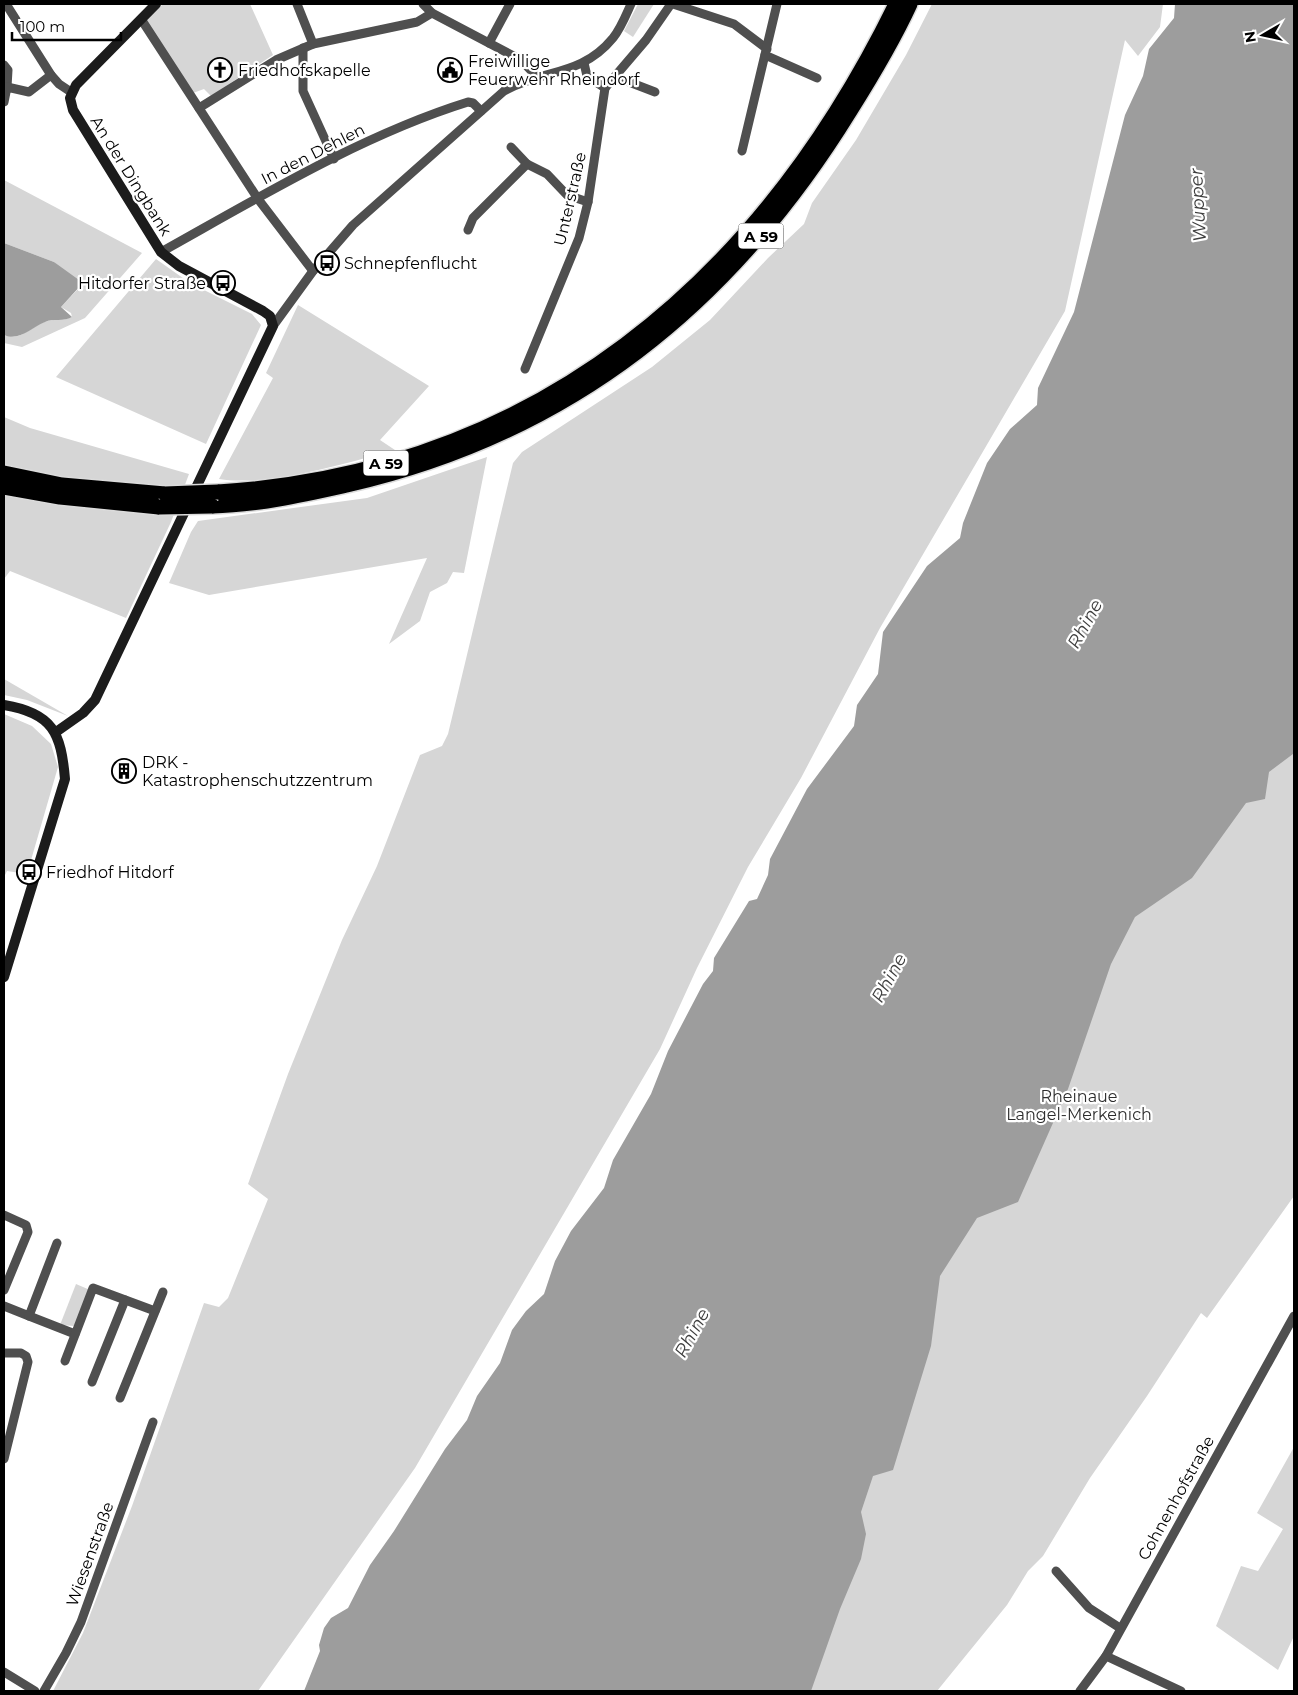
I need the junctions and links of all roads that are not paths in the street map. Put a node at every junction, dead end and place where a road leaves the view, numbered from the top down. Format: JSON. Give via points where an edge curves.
{"nodes":[{"id":1,"x":6,"y":4,"type":"edge"},
{"id":2,"x":156,"y":4,"type":"edge"},
{"id":3,"x":297,"y":4,"type":"edge"},
{"id":4,"x":422,"y":4,"type":"edge"},
{"id":5,"x":510,"y":4,"type":"edge"},
{"id":6,"x":631,"y":4,"type":"edge"},
{"id":7,"x":672,"y":4,"type":"edge"},
{"id":8,"x":777,"y":4,"type":"edge"},
{"id":9,"x":896,"y":4,"type":"edge"},
{"id":10,"x":910,"y":4,"type":"edge"},
{"id":11,"x":432,"y":13,"type":"junction"},
{"id":12,"x":141,"y":19,"type":"junction"},
{"id":13,"x":489,"y":43,"type":"junction"},
{"id":14,"x":313,"y":44,"type":"junction"},
{"id":15,"x":303,"y":48,"type":"junction"},
{"id":16,"x":766,"y":52,"type":"junction"},
{"id":17,"x":584,"y":63,"type":"junction"},
{"id":18,"x":4,"y":65,"type":"edge"},
{"id":19,"x":51,"y":75,"type":"junction"},
{"id":20,"x":616,"y":77,"type":"junction"},
{"id":21,"x":538,"y":78,"type":"junction"},
{"id":22,"x":817,"y":78,"type":"dead end"},
{"id":23,"x":6,"y":87,"type":"junction"},
{"id":24,"x":605,"y":88,"type":"junction"},
{"id":25,"x":71,"y":92,"type":"junction"},
{"id":26,"x":655,"y":92,"type":"dead end"},
{"id":27,"x":4,"y":102,"type":"edge"},
{"id":28,"x":199,"y":108,"type":"junction"},
{"id":29,"x":481,"y":111,"type":"junction"},
{"id":30,"x":511,"y":147,"type":"dead end"},
{"id":31,"x":742,"y":151,"type":"dead end"},
{"id":32,"x":334,"y":159,"type":"junction"},
{"id":33,"x":527,"y":164,"type":"junction"},
{"id":34,"x":258,"y":199,"type":"junction"},
{"id":35,"x":588,"y":202,"type":"junction"},
{"id":36,"x":468,"y":230,"type":"dead end"},
{"id":37,"x":161,"y":252,"type":"junction"},
{"id":38,"x":313,"y":271,"type":"junction"},
{"id":39,"x":273,"y":326,"type":"junction"},
{"id":40,"x":525,"y":369,"type":"dead end"},
{"id":41,"x":4,"y":473,"type":"edge"},
{"id":42,"x":4,"y":487,"type":"edge"},
{"id":43,"x":215,"y":499,"type":"junction"},
{"id":44,"x":162,"y":500,"type":"junction"},
{"id":45,"x":4,"y":705,"type":"edge"},
{"id":46,"x":56,"y":732,"type":"junction"},
{"id":47,"x":4,"y":977,"type":"edge"},
{"id":48,"x":4,"y":1215,"type":"edge"},
{"id":49,"x":58,"y":1243,"type":"dead end"},
{"id":50,"x":4,"y":1290,"type":"edge"},
{"id":51,"x":163,"y":1292,"type":"dead end"},
{"id":52,"x":125,"y":1300,"type":"junction"},
{"id":53,"x":4,"y":1306,"type":"edge"},
{"id":54,"x":154,"y":1311,"type":"junction"},
{"id":55,"x":29,"y":1316,"type":"junction"},
{"id":56,"x":1294,"y":1316,"type":"edge"},
{"id":57,"x":75,"y":1334,"type":"junction"},
{"id":58,"x":4,"y":1353,"type":"edge"},
{"id":59,"x":65,"y":1361,"type":"dead end"},
{"id":60,"x":92,"y":1382,"type":"dead end"},
{"id":61,"x":120,"y":1398,"type":"dead end"},
{"id":62,"x":153,"y":1422,"type":"dead end"},
{"id":63,"x":4,"y":1459,"type":"edge"},
{"id":64,"x":1056,"y":1571,"type":"dead end"},
{"id":65,"x":1120,"y":1628,"type":"junction"},
{"id":66,"x":1106,"y":1656,"type":"junction"},
{"id":67,"x":4,"y":1672,"type":"edge"},
{"id":68,"x":1084,"y":1690,"type":"edge"},
{"id":69,"x":35,"y":1691,"type":"edge"},
{"id":70,"x":44,"y":1691,"type":"edge"},
{"id":71,"x":1181,"y":1691,"type":"edge"}],
"edges":[{"from":1,"to":19,"type":"street"},
{"from":2,"to":12,"type":"street"},
{"from":3,"to":14,"type":"street"},
{"from":4,"to":11,"type":"street"},
{"from":5,"to":13,"type":"street"},
{"from":6,"to":17,"type":"street","via":[[614,36]]},
{"from":7,"to":16,"type":"street","via":[[734,24]]},
{"from":7,"to":20,"type":"street"},
{"from":8,"to":16,"type":"street"},
{"from":9,"to":43,"type":"highway","number":"A 59","via":[[829,120],[789,181],[718,264],[653,325],[584,374],[515,414],[409,457],[347,473]]},
{"from":10,"to":43,"type":"highway","number":"A 59","via":[[896,34],[840,127],[779,214],[737,263],[664,332],[634,355],[548,410],[508,431],[433,462],[381,478],[290,498]]},
{"from":11,"to":13,"type":"street"},
{"from":11,"to":14,"type":"street","via":[[417,22]]},
{"from":12,"to":25,"type":"street"},
{"from":12,"to":28,"type":"street"},
{"from":13,"to":21,"type":"street","via":[[521,60]]},
{"from":14,"to":15,"type":"street"},
{"from":15,"to":28,"type":"street","via":[[244,79]]},
{"from":15,"to":32,"type":"street","via":[[303,91]]},
{"from":16,"to":22,"type":"street"},
{"from":16,"to":31,"type":"street"},
{"from":17,"to":21,"type":"street"},
{"from":17,"to":24,"type":"street","via":[[587,76]]},
{"from":18,"to":23,"type":"street","via":[[8,70]]},
{"from":19,"to":23,"type":"street","via":[[29,92]]},
{"from":19,"to":25,"type":"street"},
{"from":20,"to":24,"type":"street"},
{"from":20,"to":26,"type":"street"},
{"from":21,"to":29,"type":"street","via":[[504,91]]},
{"from":23,"to":27,"type":"street"},
{"from":24,"to":35,"type":"street","name":"Unterstraße"},
{"from":25,"to":37,"type":"street","name":"An der Dingbank","via":[[73,110]]},
{"from":28,"to":34,"type":"street"},
{"from":29,"to":32,"type":"street","name":"In den Dehlen","via":[[468,102],[450,107]]},
{"from":29,"to":38,"type":"street","via":[[353,225]]},
{"from":30,"to":33,"type":"street"},
{"from":32,"to":34,"type":"street","name":"In den Dehlen"},
{"from":33,"to":35,"type":"street","via":[[547,174],[567,195]]},
{"from":33,"to":36,"type":"street","via":[[473,218]]},
{"from":34,"to":37,"type":"street","name":"In den Dehlen"},
{"from":34,"to":38,"type":"street"},
{"from":35,"to":40,"type":"street","name":"Unterstraße","via":[[579,238]]},
{"from":37,"to":39,"type":"street","name":"An der Dingbank","via":[[179,266],[263,311],[270,316]]},
{"from":38,"to":39,"type":"street"},
{"from":39,"to":46,"type":"street","via":[[95,700]]},
{"from":41,"to":44,"type":"highway","number":"A 59"},
{"from":42,"to":44,"type":"highway","number":"A 59","via":[[60,497]]},
{"from":43,"to":44,"type":"highway","number":"A 59","bridge":true},
{"from":45,"to":46,"type":"street","via":[[24,709],[45,720]]},
{"from":46,"to":47,"type":"street","via":[[63,750],[65,779]]},
{"from":48,"to":50,"type":"street","via":[[26,1225],[28,1232]]},
{"from":49,"to":55,"type":"street"},
{"from":51,"to":54,"type":"street"},
{"from":52,"to":54,"type":"street"},
{"from":52,"to":57,"type":"street","via":[[93,1288]]},
{"from":52,"to":60,"type":"street"},
{"from":53,"to":55,"type":"street"},
{"from":54,"to":61,"type":"street"},
{"from":55,"to":57,"type":"street"},
{"from":56,"to":65,"type":"street","name":"Cohnenhofstraße"},
{"from":57,"to":59,"type":"street"},
{"from":58,"to":63,"type":"street","via":[[22,1353],[28,1362]]},
{"from":62,"to":70,"type":"street","name":"Wiesenstraße","via":[[81,1622]]},
{"from":64,"to":65,"type":"street","via":[[1089,1608]]},
{"from":65,"to":66,"type":"street","name":"Cohnenhofstraße"},
{"from":66,"to":68,"type":"street","name":"Cohnenhofstraße"},
{"from":66,"to":71,"type":"street"},
{"from":67,"to":69,"type":"street"}]}
